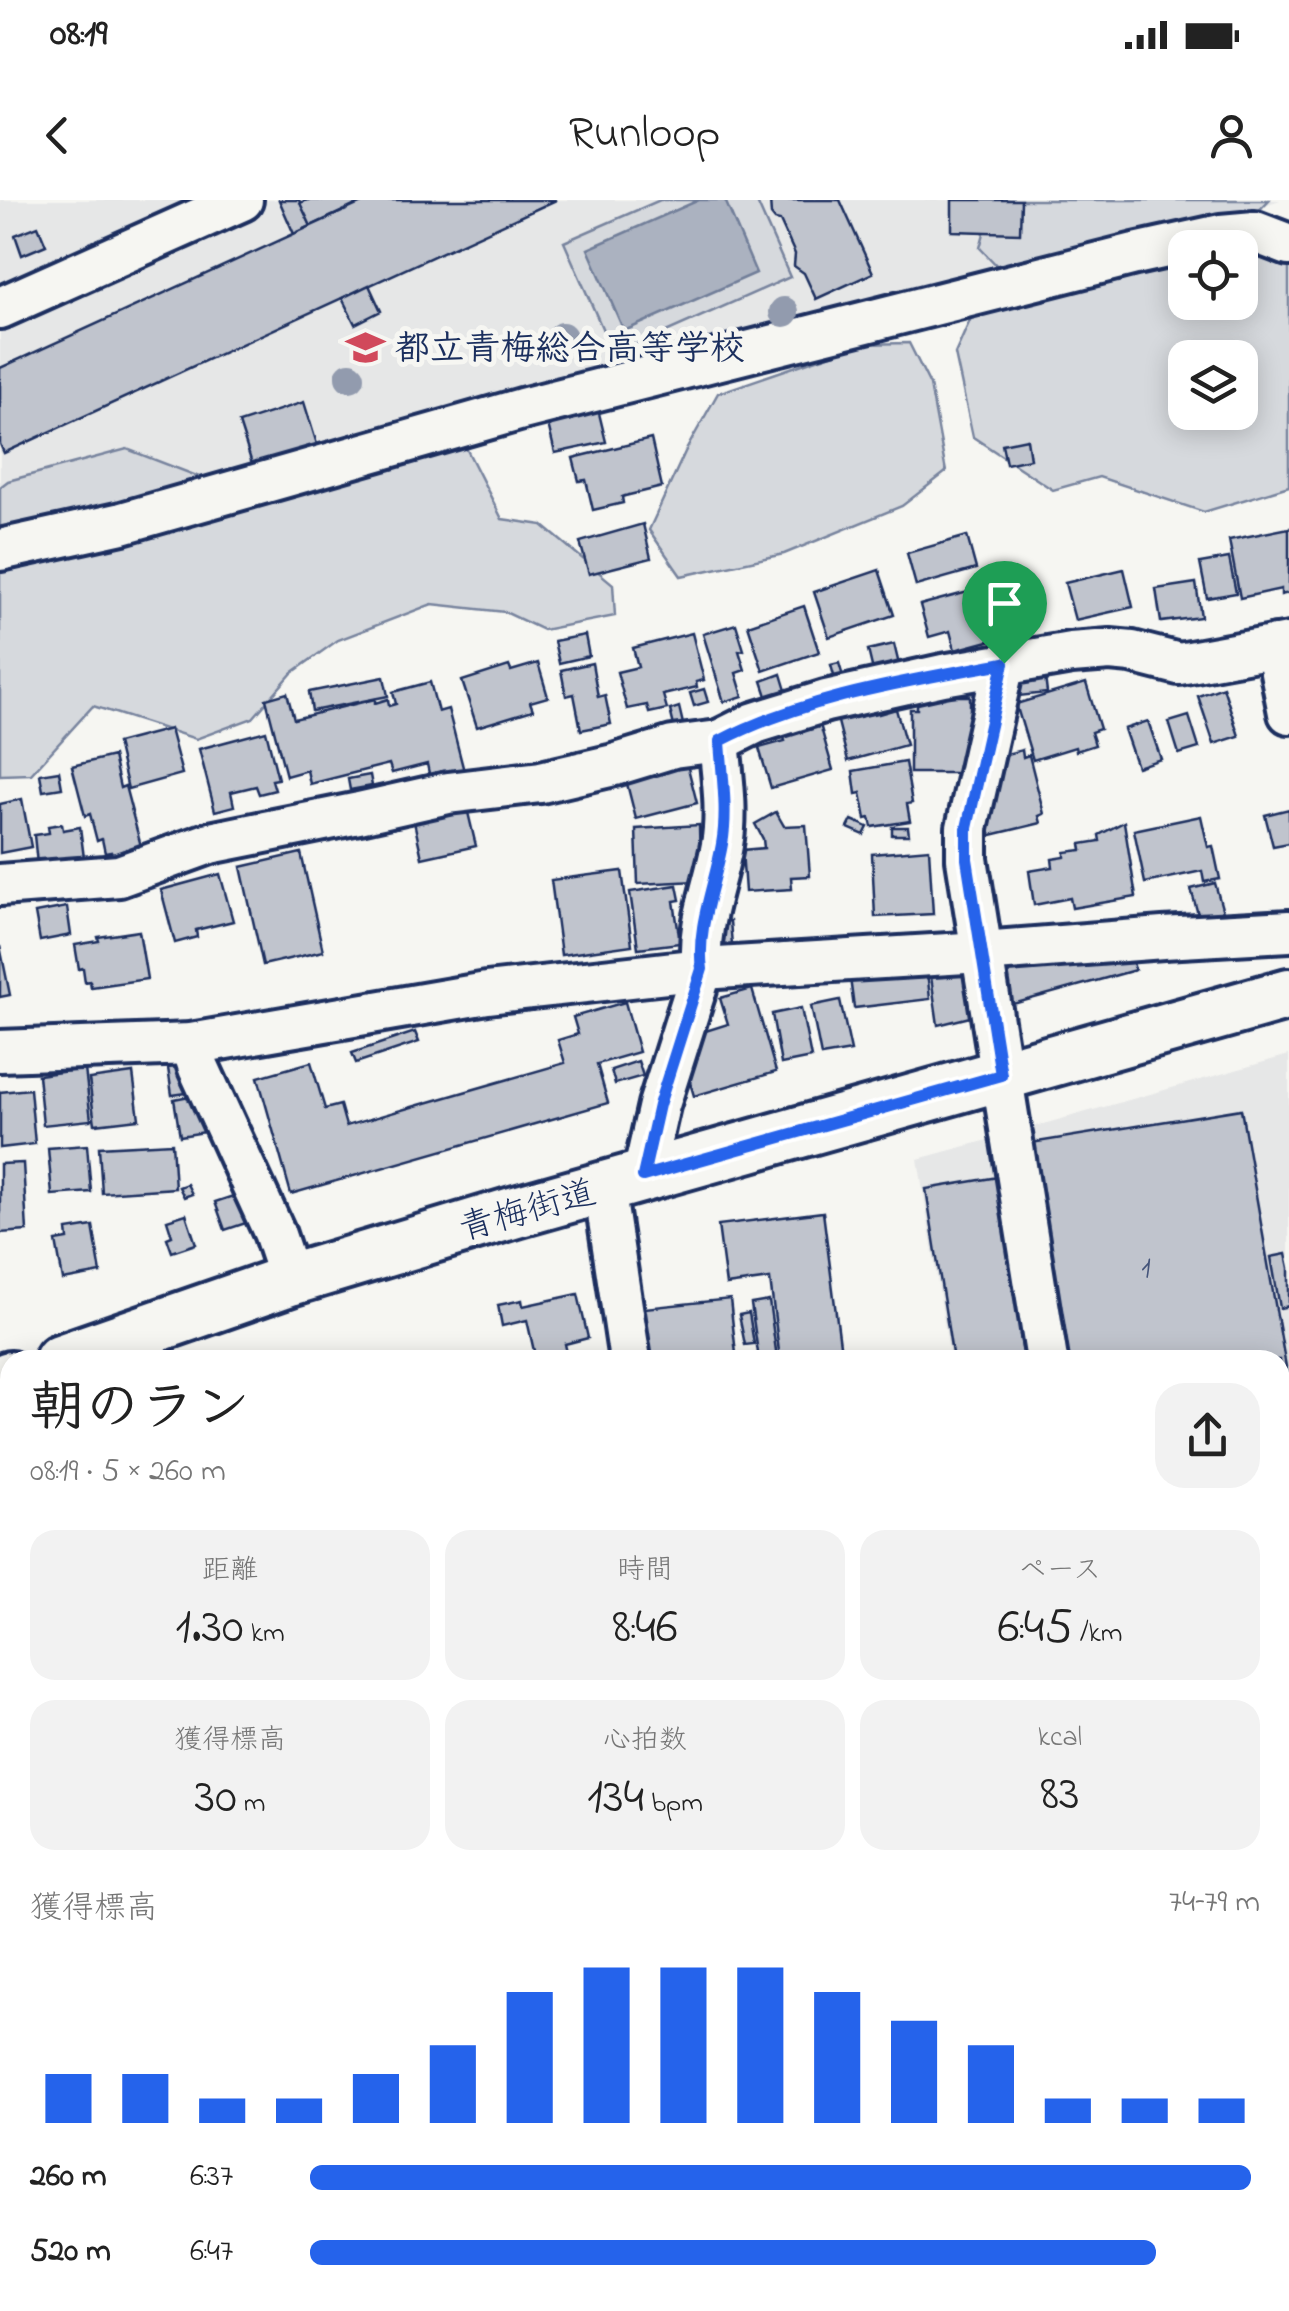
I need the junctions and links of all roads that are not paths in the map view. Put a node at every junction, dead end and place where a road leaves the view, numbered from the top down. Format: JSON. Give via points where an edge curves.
{"nodes":[{"id":1,"x":242,"y":200,"type":"edge"},
{"id":2,"x":188,"y":211,"type":"edge"},
{"id":3,"x":1272,"y":238,"type":"edge"},
{"id":4,"x":0,"y":308,"type":"edge"},
{"id":5,"x":0,"y":550,"type":"edge"},
{"id":6,"x":1282,"y":645,"type":"edge"},
{"id":7,"x":1004,"y":663,"type":"junction"},
{"id":8,"x":1289,"y":713,"type":"edge"},
{"id":9,"x":720,"y":741,"type":"junction"},
{"id":10,"x":0,"y":885,"type":"edge"},
{"id":11,"x":1289,"y":931,"type":"edge"},
{"id":12,"x":982,"y":952,"type":"junction"},
{"id":13,"x":702,"y":969,"type":"junction"},
{"id":14,"x":1289,"y":994,"type":"edge"},
{"id":15,"x":191,"y":1044,"type":"junction"},
{"id":16,"x":0,"y":1051,"type":"edge"},
{"id":17,"x":1001,"y":1075,"type":"junction"},
{"id":18,"x":623,"y":1181,"type":"junction"},
{"id":19,"x":290,"y":1280,"type":"junction"},
{"id":20,"x":96,"y":1350,"type":"edge"},
{"id":21,"x":630,"y":1350,"type":"edge"},
{"id":22,"x":1045,"y":1350,"type":"edge"}],
"edges":[{"from":1,"to":2,"type":"street"},
{"from":2,"to":4,"type":"street"},
{"from":3,"to":5,"type":"street","via":[[1221,236],[1135,254]]},
{"from":6,"to":7,"type":"street","via":[[1180,664],[1110,650]]},
{"from":6,"to":8,"type":"street"},
{"from":7,"to":9,"type":"street","via":[[826,701]]},
{"from":7,"to":12,"type":"street","via":[[967,828]]},
{"from":9,"to":10,"type":"street","via":[[541,782],[448,793],[210,843],[120,876]]},
{"from":9,"to":13,"type":"street","via":[[723,840],[700,949]]},
{"from":11,"to":12,"type":"street"},
{"from":12,"to":13,"type":"street"},
{"from":12,"to":17,"type":"street"},
{"from":13,"to":15,"type":"street","via":[[486,993]]},
{"from":13,"to":18,"type":"street","via":[[659,1105]]},
{"from":14,"to":17,"type":"main road","name":"青梅街道"},
{"from":15,"to":16,"type":"street"},
{"from":15,"to":19,"type":"street"},
{"from":17,"to":18,"type":"main road","name":"青梅街道"},
{"from":17,"to":22,"type":"street"},
{"from":18,"to":19,"type":"main road","name":"青梅街道"},
{"from":18,"to":21,"type":"street"},
{"from":19,"to":20,"type":"main road","name":"青梅街道"}]}
